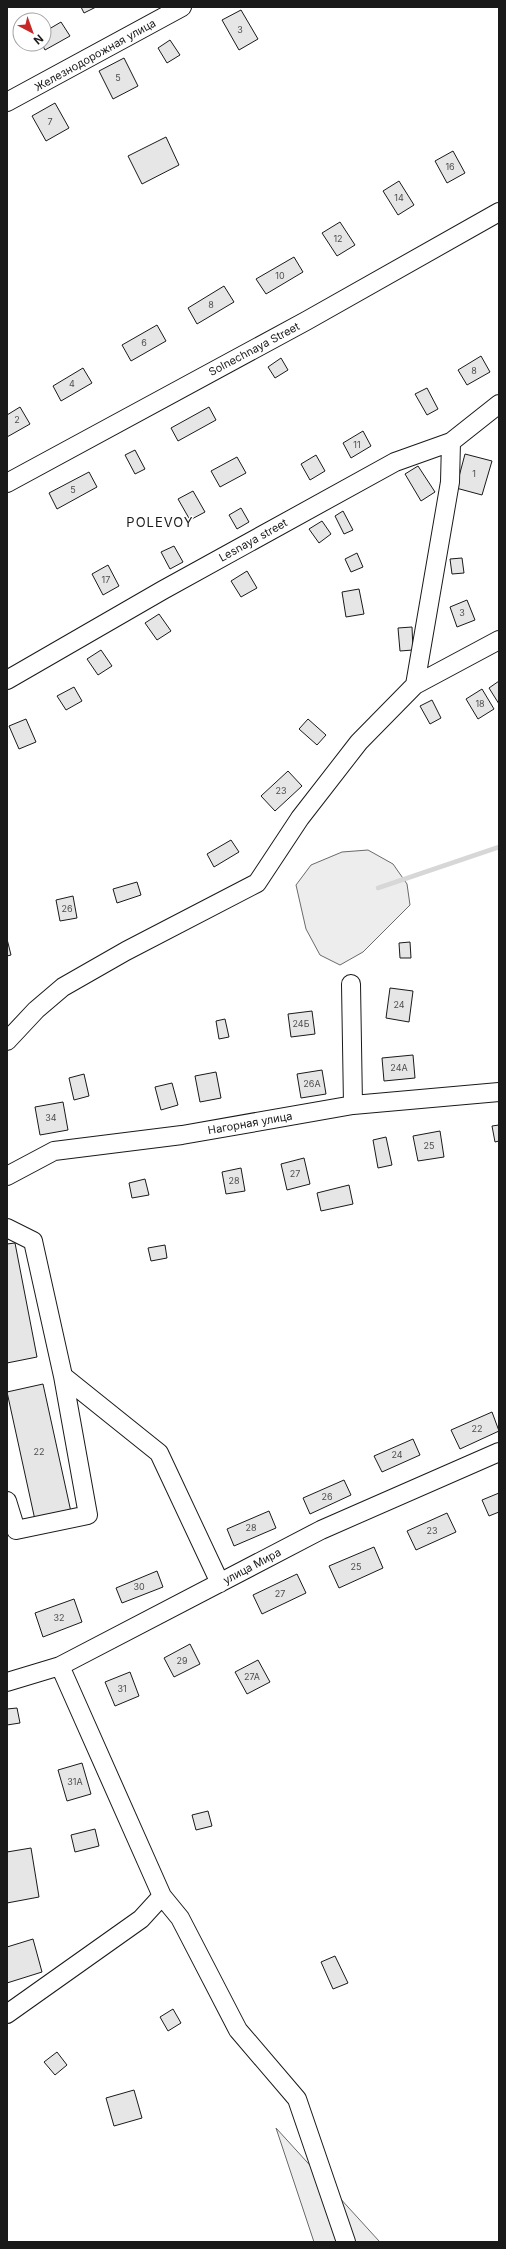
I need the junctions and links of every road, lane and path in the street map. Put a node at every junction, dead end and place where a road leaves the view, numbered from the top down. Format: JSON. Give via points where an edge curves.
{"nodes":[{"id":1,"x":182,"y":7,"type":"edge"},
{"id":2,"x":7,"y":102,"type":"edge"},
{"id":3,"x":499,"y":212,"type":"edge"},
{"id":4,"x":499,"y":404,"type":"edge"},
{"id":5,"x":451,"y":442,"type":"junction"},
{"id":6,"x":7,"y":483,"type":"edge"},
{"id":7,"x":499,"y":640,"type":"edge"},
{"id":8,"x":7,"y":680,"type":"edge"},
{"id":9,"x":415,"y":685,"type":"junction"},
{"id":10,"x":351,"y":984,"type":"dead end"},
{"id":11,"x":7,"y":1041,"type":"edge"},
{"id":12,"x":499,"y":1092,"type":"edge"},
{"id":13,"x":353,"y":1105,"type":"junction"},
{"id":14,"x":7,"y":1176,"type":"edge"},
{"id":15,"x":7,"y":1228,"type":"edge"},
{"id":16,"x":63,"y":1376,"type":"junction"},
{"id":17,"x":499,"y":1452,"type":"edge"},
{"id":18,"x":7,"y":1501,"type":"edge"},
{"id":19,"x":11,"y":1531,"type":"edge"},
{"id":20,"x":220,"y":1583,"type":"junction"},
{"id":21,"x":60,"y":1666,"type":"junction"},
{"id":22,"x":7,"y":1682,"type":"edge"},
{"id":23,"x":162,"y":1896,"type":"junction"},
{"id":24,"x":7,"y":2014,"type":"edge"},
{"id":25,"x":346,"y":2242,"type":"edge"}],
"edges":[{"from":1,"to":2,"type":"street","name":"Железнодорожная улица"},
{"from":3,"to":6,"type":"street","name":"Solnechnaya Street","via":[[306,321]]},
{"from":4,"to":5,"type":"street","name":"Lesnaya street"},
{"from":5,"to":8,"type":"street","name":"Lesnaya street","via":[[395,462],[163,590]]},
{"from":5,"to":9,"type":"street","via":[[450,482]]},
{"from":7,"to":9,"type":"street"},
{"from":9,"to":11,"type":"street","via":[[359,742],[300,818],[257,883],[62,987]]},
{"from":10,"to":13,"type":"street"},
{"from":12,"to":13,"type":"street","name":"Нагорная улица"},
{"from":13,"to":14,"type":"street","name":"Нагорная улица","via":[[182,1136],[54,1151]]},
{"from":15,"to":16,"type":"street","via":[[33,1241]]},
{"from":16,"to":19,"type":"street","via":[[88,1515]]},
{"from":16,"to":20,"type":"street","via":[[159,1453]]},
{"from":17,"to":20,"type":"street","name":"улица Мира","via":[[321,1530]]},
{"from":18,"to":19,"type":"street"},
{"from":20,"to":21,"type":"street","name":"улица Мира"},
{"from":21,"to":22,"type":"street","name":"улица Мира"},
{"from":21,"to":23,"type":"street"},
{"from":23,"to":24,"type":"street","via":[[141,1919]]},
{"from":23,"to":25,"type":"street","via":[[180,1918],[238,2030],[297,2099]]}]}
